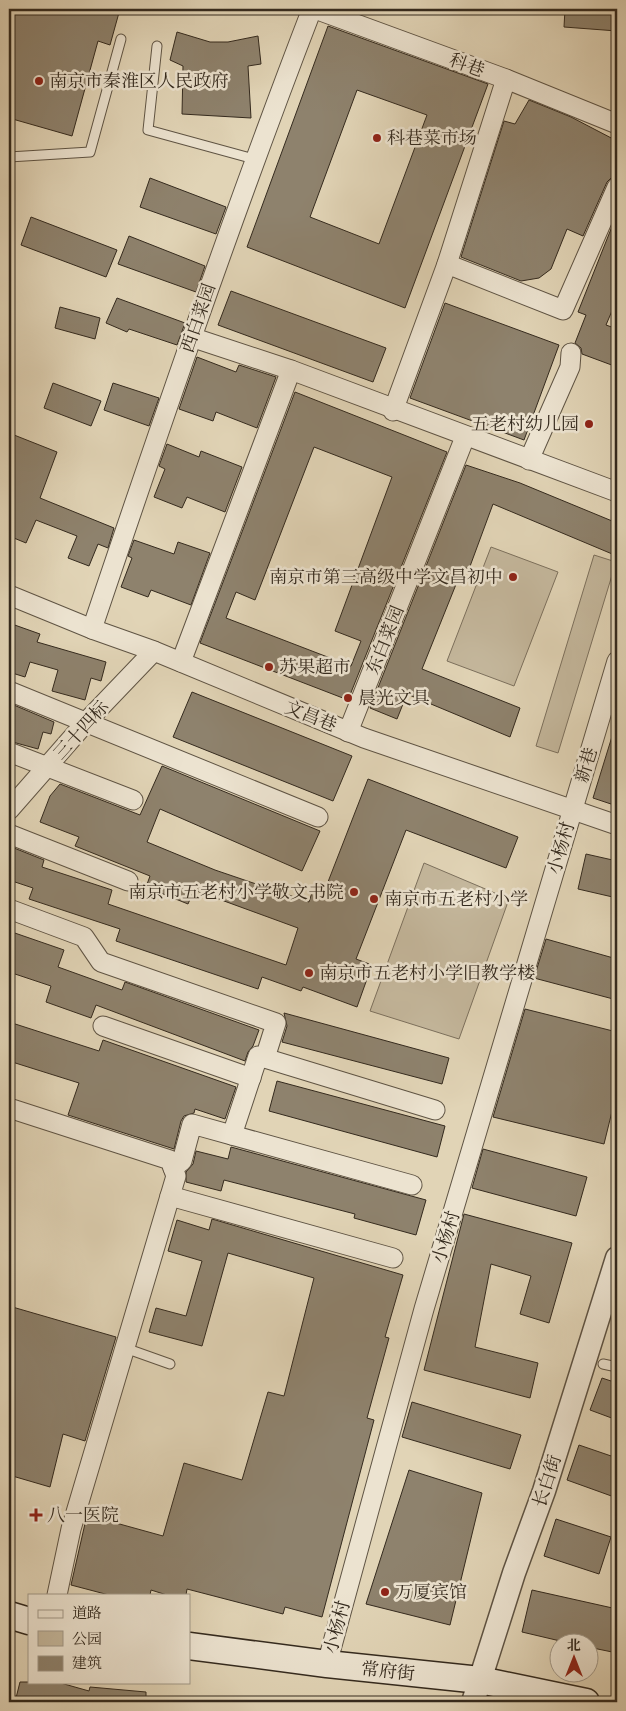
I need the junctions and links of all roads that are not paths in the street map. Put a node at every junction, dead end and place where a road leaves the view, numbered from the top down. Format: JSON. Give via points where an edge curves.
{"nodes":[{"id":1,"x":313,"y":9,"type":"edge"},
{"id":2,"x":122,"y":39,"type":"dead end"},
{"id":3,"x":157,"y":46,"type":"dead end"},
{"id":4,"x":506,"y":79,"type":"junction"},
{"id":5,"x":617,"y":124,"type":"edge"},
{"id":6,"x":9,"y":157,"type":"edge"},
{"id":7,"x":254,"y":160,"type":"junction"},
{"id":8,"x":617,"y":187,"type":"edge"},
{"id":9,"x":448,"y":264,"type":"junction"},
{"id":10,"x":191,"y":338,"type":"junction"},
{"id":11,"x":571,"y":353,"type":"dead end"},
{"id":12,"x":291,"y":370,"type":"junction"},
{"id":13,"x":394,"y":410,"type":"junction"},
{"id":14,"x":465,"y":437,"type":"junction"},
{"id":15,"x":529,"y":460,"type":"junction"},
{"id":16,"x":617,"y":492,"type":"edge"},
{"id":17,"x":9,"y":595,"type":"edge"},
{"id":18,"x":92,"y":629,"type":"junction"},
{"id":19,"x":154,"y":651,"type":"junction"},
{"id":20,"x":617,"y":661,"type":"edge"},
{"id":21,"x":181,"y":662,"type":"junction"},
{"id":22,"x":9,"y":691,"type":"edge"},
{"id":23,"x":87,"y":721,"type":"junction"},
{"id":24,"x":348,"y":732,"type":"junction"},
{"id":25,"x":9,"y":752,"type":"edge"},
{"id":26,"x":48,"y":766,"type":"junction"},
{"id":27,"x":134,"y":800,"type":"dead end"},
{"id":28,"x":9,"y":810,"type":"edge"},
{"id":29,"x":571,"y":811,"type":"junction"},
{"id":30,"x":318,"y":817,"type":"dead end"},
{"id":31,"x":617,"y":825,"type":"edge"},
{"id":32,"x":9,"y":834,"type":"edge"},
{"id":33,"x":128,"y":881,"type":"dead end"},
{"id":34,"x":9,"y":909,"type":"edge"},
{"id":35,"x":103,"y":1026,"type":"dead end"},
{"id":36,"x":265,"y":1058,"type":"junction"},
{"id":37,"x":251,"y":1078,"type":"junction"},
{"id":38,"x":9,"y":1108,"type":"edge"},
{"id":39,"x":435,"y":1110,"type":"dead end"},
{"id":40,"x":232,"y":1135,"type":"junction"},
{"id":41,"x":173,"y":1168,"type":"junction"},
{"id":42,"x":412,"y":1185,"type":"dead end"},
{"id":43,"x":170,"y":1196,"type":"junction"},
{"id":44,"x":394,"y":1258,"type":"dead end"},
{"id":45,"x":617,"y":1258,"type":"edge"},
{"id":46,"x":125,"y":1348,"type":"junction"},
{"id":47,"x":170,"y":1364,"type":"dead end"},
{"id":48,"x":603,"y":1364,"type":"dead end"},
{"id":49,"x":617,"y":1367,"type":"edge"},
{"id":50,"x":57,"y":1594,"type":"edge"},
{"id":51,"x":9,"y":1615,"type":"edge"},
{"id":52,"x":28,"y":1621,"type":"edge"},
{"id":53,"x":190,"y":1646,"type":"edge"},
{"id":54,"x":327,"y":1664,"type":"junction"},
{"id":55,"x":477,"y":1691,"type":"edge"},
{"id":56,"x":586,"y":1702,"type":"edge"}],
"edges":[{"from":1,"to":4,"type":"street","name":"科巷"},
{"from":1,"to":7,"type":"street","name":"西白菜园"},
{"from":2,"to":6,"type":"lane","via":[[90,152]]},
{"from":3,"to":7,"type":"lane","via":[[148,130]]},
{"from":4,"to":5,"type":"street","name":"科巷"},
{"from":4,"to":9,"type":"street"},
{"from":7,"to":10,"type":"street","name":"西白菜园"},
{"from":8,"to":9,"type":"street","via":[[563,310]]},
{"from":9,"to":13,"type":"street"},
{"from":10,"to":12,"type":"street"},
{"from":10,"to":18,"type":"street","name":"西白菜园"},
{"from":11,"to":15,"type":"street","via":[[570,367]]},
{"from":12,"to":13,"type":"street"},
{"from":12,"to":21,"type":"street"},
{"from":13,"to":14,"type":"street"},
{"from":14,"to":15,"type":"street"},
{"from":14,"to":24,"type":"street","name":"东白菜园"},
{"from":15,"to":16,"type":"street"},
{"from":17,"to":18,"type":"street","name":"文昌巷"},
{"from":18,"to":19,"type":"street","name":"文昌巷"},
{"from":19,"to":21,"type":"street","name":"文昌巷"},
{"from":19,"to":23,"type":"street","name":"三十四标"},
{"from":20,"to":29,"type":"street","name":"新巷"},
{"from":21,"to":24,"type":"street","name":"文昌巷"},
{"from":22,"to":23,"type":"street"},
{"from":23,"to":26,"type":"street","name":"三十四标"},
{"from":23,"to":30,"type":"street"},
{"from":24,"to":29,"type":"street","name":"文昌巷"},
{"from":25,"to":26,"type":"street"},
{"from":26,"to":27,"type":"street"},
{"from":26,"to":28,"type":"street","name":"三十四标"},
{"from":29,"to":31,"type":"street","name":"文昌巷"},
{"from":29,"to":54,"type":"street","name":"小杨村","via":[[424,1309]]},
{"from":32,"to":33,"type":"street"},
{"from":34,"to":36,"type":"street","via":[[84,937],[101,962],[276,1023]]},
{"from":35,"to":37,"type":"street"},
{"from":36,"to":37,"type":"street","via":[[258,1056]]},
{"from":36,"to":39,"type":"street"},
{"from":37,"to":40,"type":"street"},
{"from":38,"to":41,"type":"street","via":[[170,1160]]},
{"from":40,"to":41,"type":"street","via":[[192,1124],[182,1161]]},
{"from":40,"to":42,"type":"street"},
{"from":41,"to":43,"type":"street","via":[[176,1176]]},
{"from":43,"to":44,"type":"street"},
{"from":43,"to":46,"type":"street"},
{"from":45,"to":55,"type":"street","name":"长白街"},
{"from":46,"to":47,"type":"lane"},
{"from":46,"to":50,"type":"street","via":[[71,1529]]},
{"from":48,"to":49,"type":"lane"},
{"from":51,"to":52,"type":"main road"},
{"from":53,"to":54,"type":"main road","name":"常府街"},
{"from":54,"to":55,"type":"main road","name":"常府街"},
{"from":55,"to":56,"type":"main road","name":"常府街"}]}
